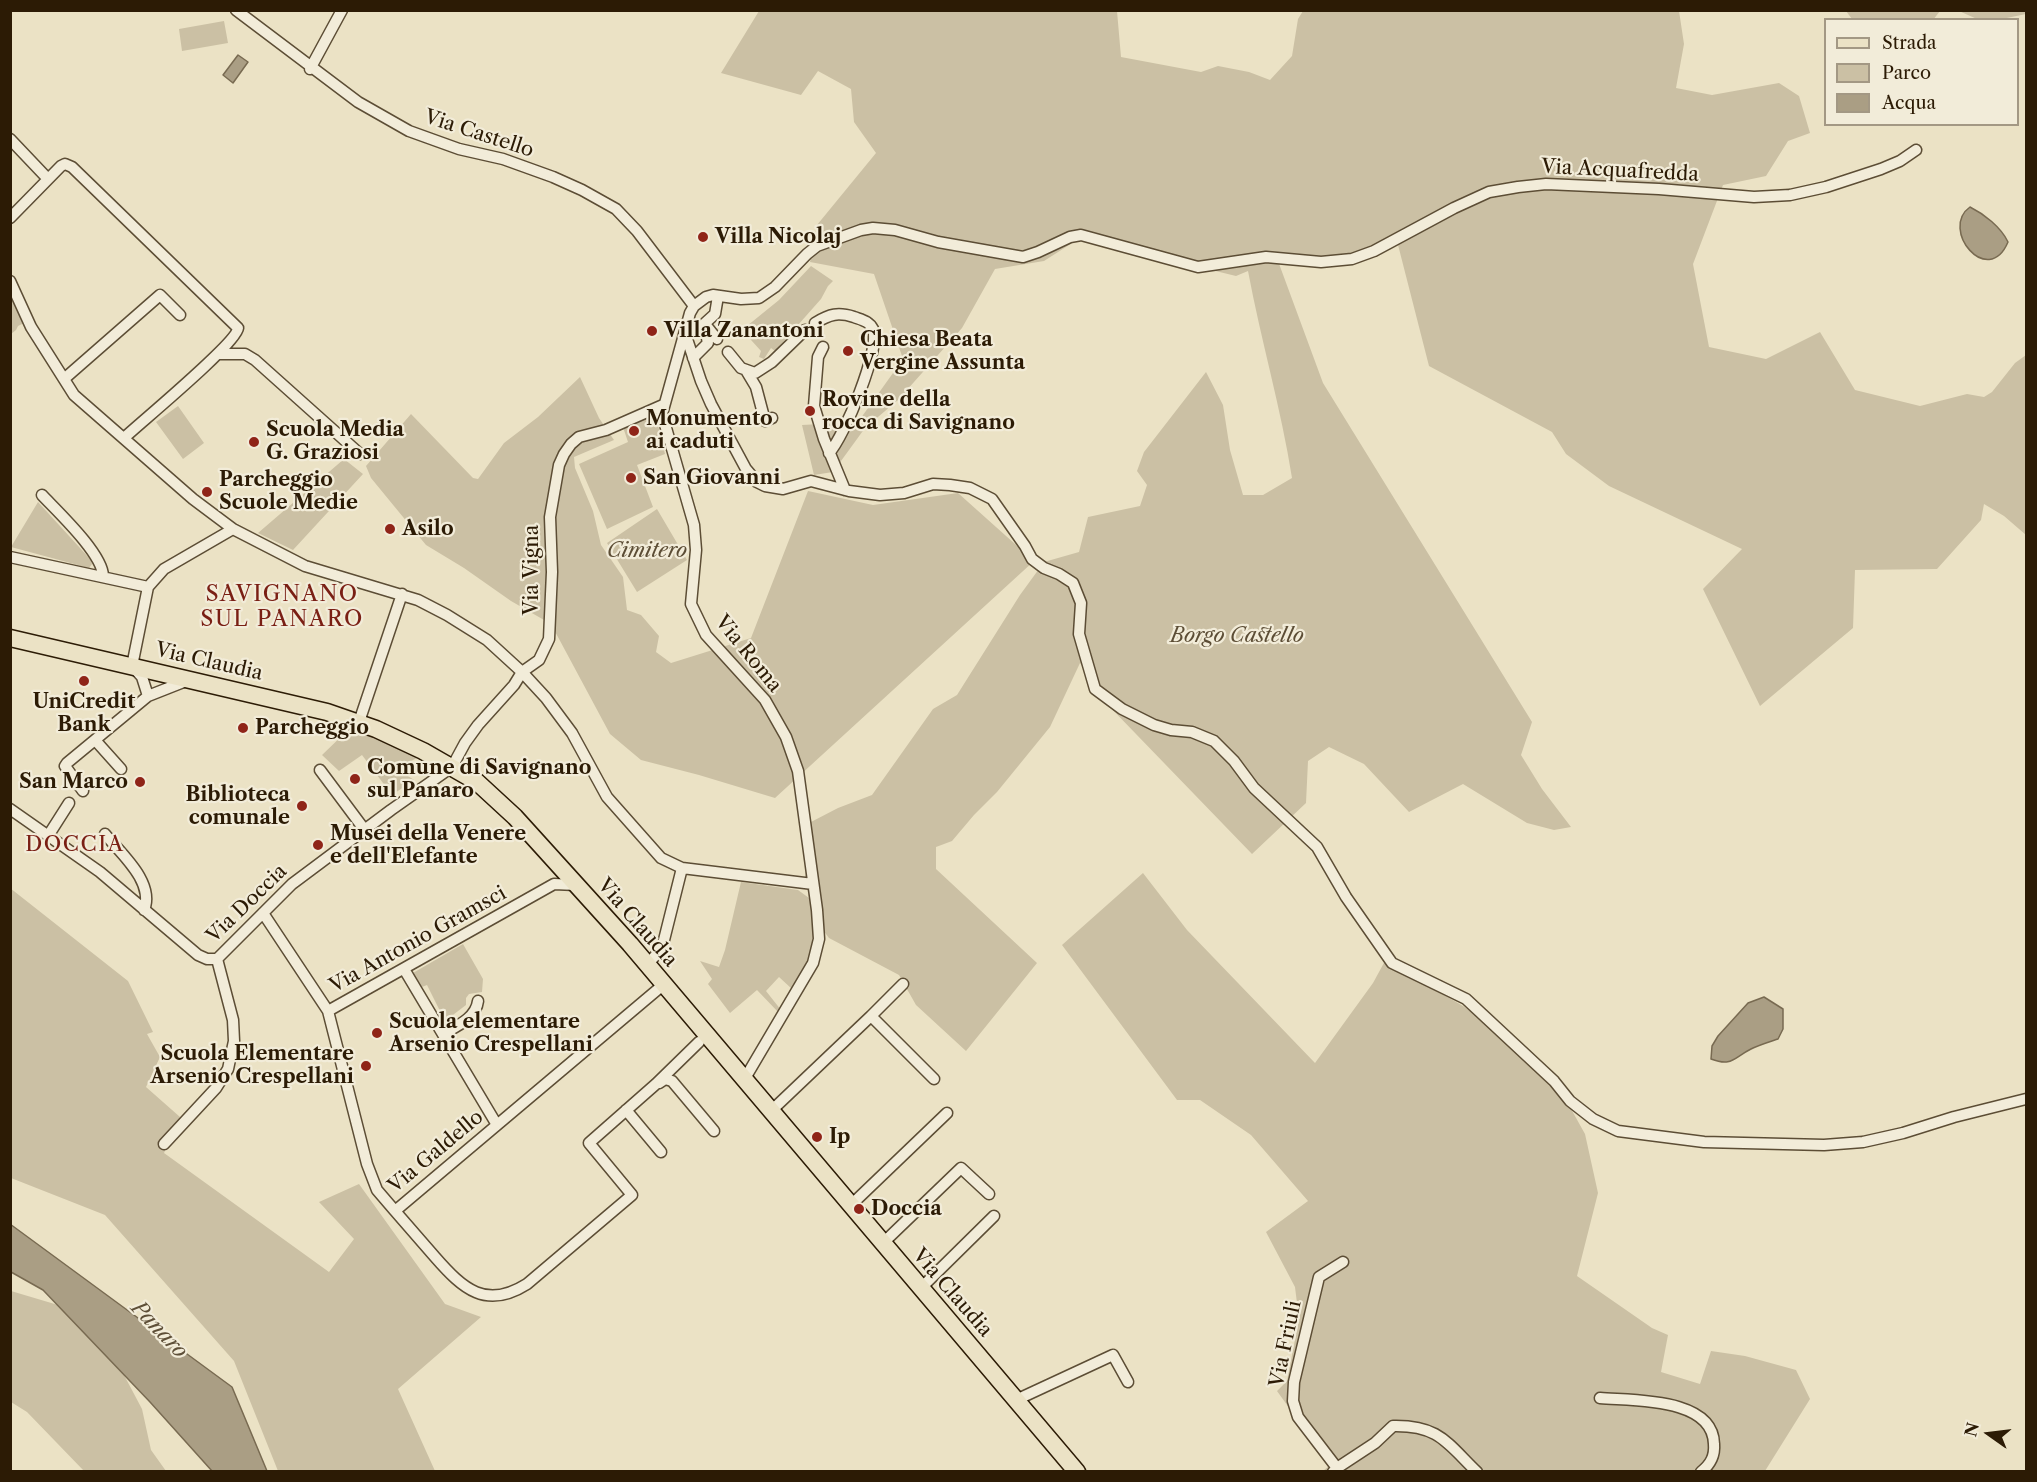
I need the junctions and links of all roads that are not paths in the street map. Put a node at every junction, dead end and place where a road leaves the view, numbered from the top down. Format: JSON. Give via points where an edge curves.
{"nodes":[{"id":1,"x":236,"y":10,"type":"edge"},
{"id":2,"x":342,"y":10,"type":"edge"},
{"id":3,"x":310,"y":69,"type":"junction"},
{"id":4,"x":10,"y":139,"type":"edge"},
{"id":5,"x":1916,"y":150,"type":"dead end"},
{"id":6,"x":48,"y":179,"type":"junction"},
{"id":7,"x":10,"y":218,"type":"edge"},
{"id":8,"x":10,"y":281,"type":"edge"},
{"id":9,"x":717,"y":296,"type":"junction"},
{"id":10,"x":694,"y":306,"type":"junction"},
{"id":11,"x":180,"y":315,"type":"dead end"},
{"id":12,"x":816,"y":323,"type":"dead end"},
{"id":13,"x":704,"y":324,"type":"junction"},
{"id":14,"x":805,"y":330,"type":"dead end"},
{"id":15,"x":685,"y":332,"type":"junction"},
{"id":16,"x":717,"y":339,"type":"dead end"},
{"id":17,"x":823,"y":347,"type":"dead end"},
{"id":18,"x":728,"y":352,"type":"dead end"},
{"id":19,"x":220,"y":354,"type":"junction"},
{"id":20,"x":693,"y":358,"type":"junction"},
{"id":21,"x":747,"y":372,"type":"junction"},
{"id":22,"x":64,"y":379,"type":"junction"},
{"id":23,"x":663,"y":405,"type":"junction"},
{"id":24,"x":772,"y":418,"type":"dead end"},
{"id":25,"x":124,"y":438,"type":"junction"},
{"id":26,"x":830,"y":453,"type":"junction"},
{"id":27,"x":360,"y":454,"type":"dead end"},
{"id":28,"x":845,"y":490,"type":"junction"},
{"id":29,"x":42,"y":495,"type":"dead end"},
{"id":30,"x":233,"y":529,"type":"junction"},
{"id":31,"x":10,"y":557,"type":"edge"},
{"id":32,"x":103,"y":576,"type":"junction"},
{"id":33,"x":148,"y":586,"type":"junction"},
{"id":34,"x":402,"y":594,"type":"junction"},
{"id":35,"x":10,"y":638,"type":"edge"},
{"id":36,"x":132,"y":666,"type":"junction"},
{"id":37,"x":522,"y":672,"type":"junction"},
{"id":38,"x":162,"y":673,"type":"junction"},
{"id":39,"x":192,"y":679,"type":"junction"},
{"id":40,"x":151,"y":693,"type":"junction"},
{"id":41,"x":361,"y":716,"type":"dead end"},
{"id":42,"x":96,"y":740,"type":"junction"},
{"id":43,"x":452,"y":767,"type":"junction"},
{"id":44,"x":121,"y":769,"type":"dead end"},
{"id":45,"x":320,"y":770,"type":"dead end"},
{"id":46,"x":83,"y":790,"type":"dead end"},
{"id":47,"x":69,"y":803,"type":"dead end"},
{"id":48,"x":10,"y":809,"type":"edge"},
{"id":49,"x":364,"y":829,"type":"junction"},
{"id":50,"x":105,"y":834,"type":"dead end"},
{"id":51,"x":48,"y":836,"type":"junction"},
{"id":52,"x":560,"y":867,"type":"junction"},
{"id":53,"x":682,"y":868,"type":"junction"},
{"id":54,"x":554,"y":884,"type":"junction"},
{"id":55,"x":813,"y":884,"type":"junction"},
{"id":56,"x":578,"y":886,"type":"junction"},
{"id":57,"x":144,"y":910,"type":"junction"},
{"id":58,"x":262,"y":913,"type":"junction"},
{"id":59,"x":217,"y":959,"type":"junction"},
{"id":60,"x":647,"y":965,"type":"junction"},
{"id":61,"x":404,"y":969,"type":"junction"},
{"id":62,"x":903,"y":984,"type":"dead end"},
{"id":63,"x":663,"y":985,"type":"junction"},
{"id":64,"x":478,"y":1001,"type":"dead end"},
{"id":65,"x":328,"y":1011,"type":"junction"},
{"id":66,"x":871,"y":1016,"type":"junction"},
{"id":67,"x":443,"y":1034,"type":"junction"},
{"id":68,"x":699,"y":1042,"type":"dead end"},
{"id":69,"x":934,"y":1079,"type":"dead end"},
{"id":70,"x":744,"y":1080,"type":"junction"},
{"id":71,"x":656,"y":1084,"type":"junction"},
{"id":72,"x":2026,"y":1099,"type":"edge"},
{"id":73,"x":626,"y":1110,"type":"junction"},
{"id":74,"x":771,"y":1112,"type":"junction"},
{"id":75,"x":947,"y":1113,"type":"dead end"},
{"id":76,"x":497,"y":1125,"type":"junction"},
{"id":77,"x":714,"y":1131,"type":"dead end"},
{"id":78,"x":164,"y":1144,"type":"dead end"},
{"id":79,"x":661,"y":1152,"type":"dead end"},
{"id":80,"x":989,"y":1194,"type":"dead end"},
{"id":81,"x":850,"y":1206,"type":"junction"},
{"id":82,"x":395,"y":1210,"type":"junction"},
{"id":83,"x":994,"y":1216,"type":"dead end"},
{"id":84,"x":882,"y":1244,"type":"junction"},
{"id":85,"x":1343,"y":1262,"type":"dead end"},
{"id":86,"x":921,"y":1288,"type":"junction"},
{"id":87,"x":1128,"y":1382,"type":"dead end"},
{"id":88,"x":1600,"y":1398,"type":"dead end"},
{"id":89,"x":1016,"y":1400,"type":"junction"},
{"id":90,"x":1335,"y":1470,"type":"edge"},
{"id":91,"x":1077,"y":1472,"type":"edge"},
{"id":92,"x":1477,"y":1472,"type":"edge"},
{"id":93,"x":1701,"y":1472,"type":"edge"}],
"edges":[{"from":1,"to":3,"type":"street","name":"Via Castello"},
{"from":2,"to":3,"type":"street"},
{"from":3,"to":10,"type":"street","name":"Via Castello","via":[[409,131],[553,177],[616,209]]},
{"from":4,"to":6,"type":"street"},
{"from":5,"to":9,"type":"street","name":"Via Acquafredda","via":[[1881,169],[1790,195],[1754,197],[1546,184],[1489,192],[1374,251],[1352,259],[1321,262],[1266,257],[1198,267],[1081,235],[1023,257],[873,228],[817,246],[759,298]]},
{"from":6,"to":7,"type":"street"},
{"from":6,"to":19,"type":"street","via":[[61,166],[72,167],[233,322],[237,334]]},
{"from":8,"to":22,"type":"street","via":[[31,327]]},
{"from":9,"to":10,"type":"street","via":[[706,297]]},
{"from":9,"to":13,"type":"street","via":[[715,314]]},
{"from":10,"to":15,"type":"street","name":"Via Roma"},
{"from":11,"to":22,"type":"street","via":[[160,295]]},
{"from":12,"to":26,"type":"street","via":[[838,312],[867,322],[875,340],[865,378],[838,444]]},
{"from":13,"to":16,"type":"street"},
{"from":13,"to":20,"type":"street","via":[[708,343]]},
{"from":14,"to":21,"type":"street","via":[[762,370]]},
{"from":15,"to":20,"type":"street"},
{"from":15,"to":23,"type":"street","name":"Via Roma"},
{"from":17,"to":26,"type":"street","via":[[818,357],[814,406]]},
{"from":18,"to":21,"type":"street"},
{"from":19,"to":25,"type":"street"},
{"from":19,"to":27,"type":"street","via":[[245,354],[255,360]]},
{"from":20,"to":28,"type":"street","via":[[714,411],[757,482],[783,489],[811,481]]},
{"from":21,"to":24,"type":"street","via":[[756,387],[765,421]]},
{"from":22,"to":25,"type":"street","via":[[74,395]]},
{"from":23,"to":37,"type":"street","name":"Via Vigna","via":[[606,430],[579,437],[559,465],[550,517],[549,639],[539,660]]},
{"from":23,"to":55,"type":"street","name":"Via Roma","via":[[663,424],[694,525],[691,604],[706,636],[765,700],[786,737],[798,771]]},
{"from":25,"to":30,"type":"street"},
{"from":26,"to":28,"type":"street"},
{"from":28,"to":72,"type":"street","via":[[880,495],[933,484],[950,485],[970,488],[992,499],[1032,560],[1073,584],[1081,603],[1079,634],[1095,689],[1122,709],[1154,725],[1192,732],[1214,741],[1254,788],[1317,847],[1392,963],[1466,999],[1593,1119],[1618,1131],[1704,1142],[1824,1144],[1863,1142]]},
{"from":29,"to":32,"type":"street","via":[[101,562]]},
{"from":30,"to":33,"type":"street","via":[[164,568]]},
{"from":30,"to":34,"type":"street","via":[[305,566]]},
{"from":31,"to":32,"type":"street"},
{"from":32,"to":33,"type":"street"},
{"from":33,"to":36,"type":"street"},
{"from":34,"to":37,"type":"street","via":[[487,640]]},
{"from":34,"to":41,"type":"street"},
{"from":35,"to":36,"type":"main road","name":"Via Claudia"},
{"from":36,"to":38,"type":"main road","name":"Via Claudia"},
{"from":36,"to":40,"type":"street"},
{"from":37,"to":43,"type":"street","name":"Via Vigna","via":[[478,725]]},
{"from":37,"to":53,"type":"street","via":[[572,733],[607,797],[661,858]]},
{"from":38,"to":39,"type":"main road","name":"Via Claudia"},
{"from":38,"to":40,"type":"street","via":[[163,682]]},
{"from":39,"to":40,"type":"street"},
{"from":39,"to":43,"type":"main road","name":"Via Claudia","via":[[359,722]]},
{"from":40,"to":42,"type":"street"},
{"from":42,"to":44,"type":"street"},
{"from":42,"to":46,"type":"street","via":[[65,766]]},
{"from":43,"to":49,"type":"street","name":"Via Doccia"},
{"from":43,"to":52,"type":"main road","name":"Via Claudia","via":[[477,782],[515,817]]},
{"from":45,"to":49,"type":"street"},
{"from":47,"to":51,"type":"street"},
{"from":48,"to":51,"type":"street","name":"Via Doccia"},
{"from":49,"to":58,"type":"street","name":"Via Doccia","via":[[292,884]]},
{"from":50,"to":57,"type":"street","via":[[141,877],[147,901]]},
{"from":51,"to":57,"type":"street","name":"Via Doccia","via":[[100,872]]},
{"from":52,"to":54,"type":"street"},
{"from":52,"to":56,"type":"main road","name":"Via Claudia"},
{"from":53,"to":55,"type":"street"},
{"from":53,"to":60,"type":"street","via":[[662,948]]},
{"from":54,"to":56,"type":"street"},
{"from":54,"to":61,"type":"street","name":"Via Antonio Gramsci"},
{"from":55,"to":70,"type":"street","name":"Via Roma","via":[[819,939],[813,963]]},
{"from":56,"to":60,"type":"main road","name":"Via Claudia"},
{"from":57,"to":59,"type":"street","name":"Via Doccia","via":[[198,955]]},
{"from":58,"to":59,"type":"street","name":"Via Doccia"},
{"from":58,"to":65,"type":"street"},
{"from":59,"to":78,"type":"street","via":[[233,1020],[234,1041],[228,1069],[216,1088]]},
{"from":60,"to":63,"type":"main road","name":"Via Claudia"},
{"from":61,"to":65,"type":"street","name":"Via Antonio Gramsci"},
{"from":61,"to":67,"type":"street"},
{"from":62,"to":66,"type":"street"},
{"from":63,"to":70,"type":"main road","name":"Via Claudia"},
{"from":63,"to":76,"type":"street","name":"Via Galdello"},
{"from":64,"to":67,"type":"street","via":[[469,1018]]},
{"from":65,"to":82,"type":"street","name":"Via Antonio Gramsci","via":[[367,1164],[377,1190]]},
{"from":66,"to":69,"type":"street"},
{"from":66,"to":74,"type":"street"},
{"from":67,"to":76,"type":"street"},
{"from":68,"to":71,"type":"street","name":"Via Galdello"},
{"from":70,"to":74,"type":"main road","name":"Via Claudia"},
{"from":71,"to":73,"type":"street","name":"Via Galdello"},
{"from":71,"to":77,"type":"street","via":[[665,1079],[672,1081]]},
{"from":73,"to":79,"type":"street"},
{"from":73,"to":82,"type":"street","name":"Via Galdello","via":[[589,1143],[632,1195],[515,1291],[484,1296],[468,1290]]},
{"from":74,"to":81,"type":"main road","name":"Via Claudia"},
{"from":75,"to":81,"type":"street"},
{"from":76,"to":82,"type":"street","name":"Via Galdello"},
{"from":80,"to":84,"type":"street","via":[[961,1167]]},
{"from":81,"to":84,"type":"main road","name":"Via Claudia"},
{"from":83,"to":86,"type":"street"},
{"from":84,"to":86,"type":"main road","name":"Via Claudia"},
{"from":85,"to":90,"type":"street","name":"Via Friuli","via":[[1319,1277],[1293,1401],[1298,1417]]},
{"from":86,"to":89,"type":"main road","name":"Via Claudia"},
{"from":87,"to":89,"type":"street","via":[[1113,1355]]},
{"from":88,"to":93,"type":"street","via":[[1665,1404],[1698,1415],[1712,1431],[1714,1441],[1714,1454]]},
{"from":89,"to":91,"type":"main road","name":"Via Claudia"},
{"from":90,"to":92,"type":"street","name":"Via Friuli","via":[[1393,1426],[1410,1426],[1431,1431],[1450,1444]]}]}
